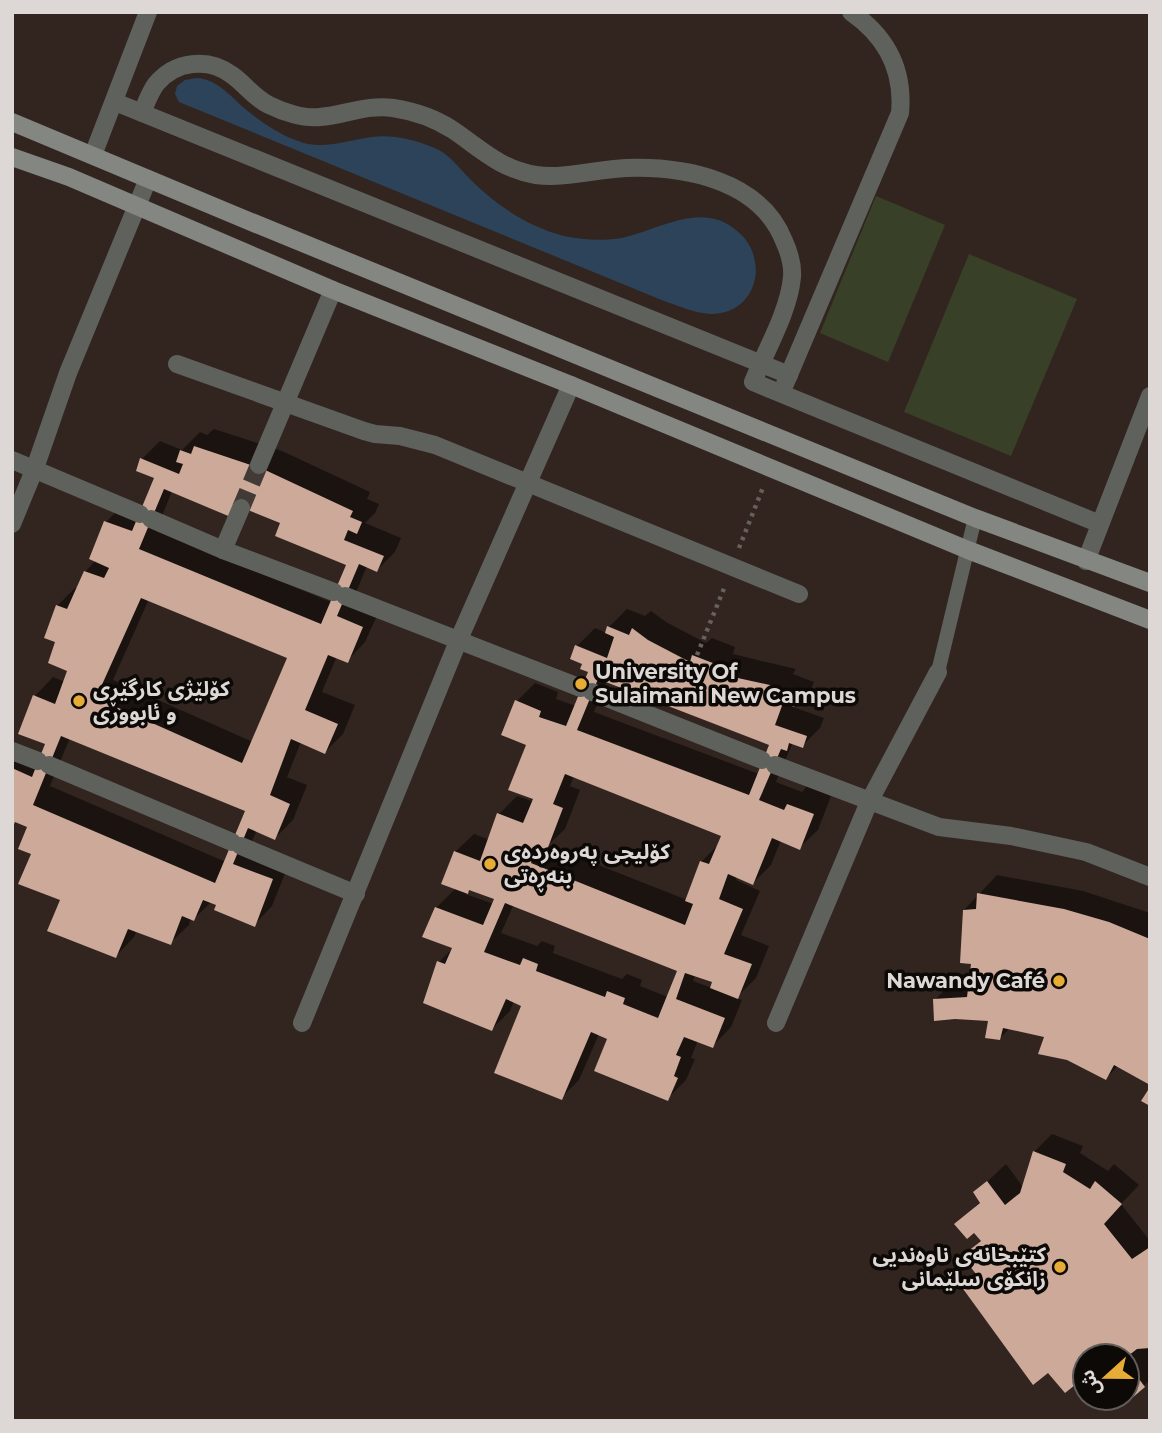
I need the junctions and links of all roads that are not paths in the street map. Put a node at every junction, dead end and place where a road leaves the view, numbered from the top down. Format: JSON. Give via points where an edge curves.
{"nodes":[{"id":1,"x":148,"y":12,"type":"edge"},
{"id":2,"x":851,"y":12,"type":"edge"},
{"id":3,"x":115,"y":102,"type":"junction"},
{"id":4,"x":142,"y":113,"type":"junction"},
{"id":5,"x":12,"y":122,"type":"edge"},
{"id":6,"x":93,"y":155,"type":"junction"},
{"id":7,"x":12,"y":157,"type":"edge"},
{"id":8,"x":148,"y":179,"type":"junction"},
{"id":9,"x":138,"y":206,"type":"junction"},
{"id":10,"x":333,"y":290,"type":"junction"},
{"id":11,"x":177,"y":364,"type":"dead end"},
{"id":12,"x":760,"y":364,"type":"junction"},
{"id":13,"x":789,"y":375,"type":"junction"},
{"id":14,"x":571,"y":385,"type":"junction"},
{"id":15,"x":781,"y":393,"type":"junction"},
{"id":16,"x":1150,"y":396,"type":"edge"},
{"id":17,"x":286,"y":402,"type":"junction"},
{"id":18,"x":12,"y":460,"type":"edge"},
{"id":19,"x":259,"y":465,"type":"tunnel mouth"},
{"id":20,"x":35,"y":468,"type":"junction"},
{"id":21,"x":528,"y":483,"type":"junction"},
{"id":22,"x":241,"y":508,"type":"tunnel mouth"},
{"id":23,"x":975,"y":518,"type":"junction"},
{"id":24,"x":12,"y":524,"type":"edge"},
{"id":25,"x":1100,"y":524,"type":"junction"},
{"id":26,"x":223,"y":550,"type":"junction"},
{"id":27,"x":968,"y":550,"type":"junction"},
{"id":28,"x":1086,"y":561,"type":"junction"},
{"id":29,"x":1150,"y":583,"type":"edge"},
{"id":30,"x":799,"y":594,"type":"dead end"},
{"id":31,"x":1150,"y":620,"type":"edge"},
{"id":32,"x":459,"y":639,"type":"junction"},
{"id":33,"x":938,"y":672,"type":"joint"},
{"id":34,"x":12,"y":751,"type":"edge"},
{"id":35,"x":869,"y":802,"type":"junction"},
{"id":36,"x":1150,"y":877,"type":"edge"},
{"id":37,"x":356,"y":894,"type":"junction"},
{"id":38,"x":302,"y":1023,"type":"dead end"},
{"id":39,"x":776,"y":1023,"type":"dead end"}],
"edges":[{"from":1,"to":3,"type":"street"},
{"from":2,"to":13,"type":"street","via":[[893,58],[901,86],[900,113]]},
{"from":3,"to":4,"type":"street"},
{"from":3,"to":6,"type":"street"},
{"from":4,"to":12,"type":"street"},
{"from":4,"to":12,"type":"street","via":[[162,78],[185,65],[204,63],[231,74],[267,104],[294,114],[320,117],[380,107],[422,116],[523,172],[547,175],[652,169],[690,173],[722,183],[755,201],[768,214],[790,258],[788,295]]},
{"from":5,"to":6,"type":"street"},
{"from":6,"to":8,"type":"street"},
{"from":7,"to":9,"type":"street"},
{"from":8,"to":9,"type":"street"},
{"from":8,"to":23,"type":"street"},
{"from":9,"to":10,"type":"street"},
{"from":9,"to":20,"type":"street","via":[[73,361]]},
{"from":10,"to":14,"type":"street"},
{"from":10,"to":17,"type":"street"},
{"from":11,"to":17,"type":"street"},
{"from":12,"to":13,"type":"street"},
{"from":12,"to":15,"type":"street","via":[[753,382]]},
{"from":13,"to":15,"type":"street"},
{"from":14,"to":21,"type":"street"},
{"from":14,"to":27,"type":"street"},
{"from":15,"to":25,"type":"street"},
{"from":16,"to":25,"type":"street"},
{"from":17,"to":19,"type":"street"},
{"from":17,"to":21,"type":"street","via":[[364,431],[425,442]]},
{"from":18,"to":20,"type":"street"},
{"from":20,"to":24,"type":"street"},
{"from":20,"to":26,"type":"street"},
{"from":21,"to":30,"type":"street"},
{"from":21,"to":32,"type":"street"},
{"from":22,"to":26,"type":"street"},
{"from":23,"to":27,"type":"lane"},
{"from":23,"to":28,"type":"street"},
{"from":25,"to":28,"type":"street"},
{"from":26,"to":32,"type":"street"},
{"from":27,"to":31,"type":"street"},
{"from":27,"to":33,"type":"lane"},
{"from":28,"to":29,"type":"street"},
{"from":32,"to":35,"type":"street"},
{"from":32,"to":37,"type":"street"},
{"from":33,"to":35,"type":"street"},
{"from":34,"to":37,"type":"street"},
{"from":35,"to":36,"type":"street","via":[[939,827],[1086,852]]},
{"from":35,"to":39,"type":"street"},
{"from":37,"to":38,"type":"street"}]}
